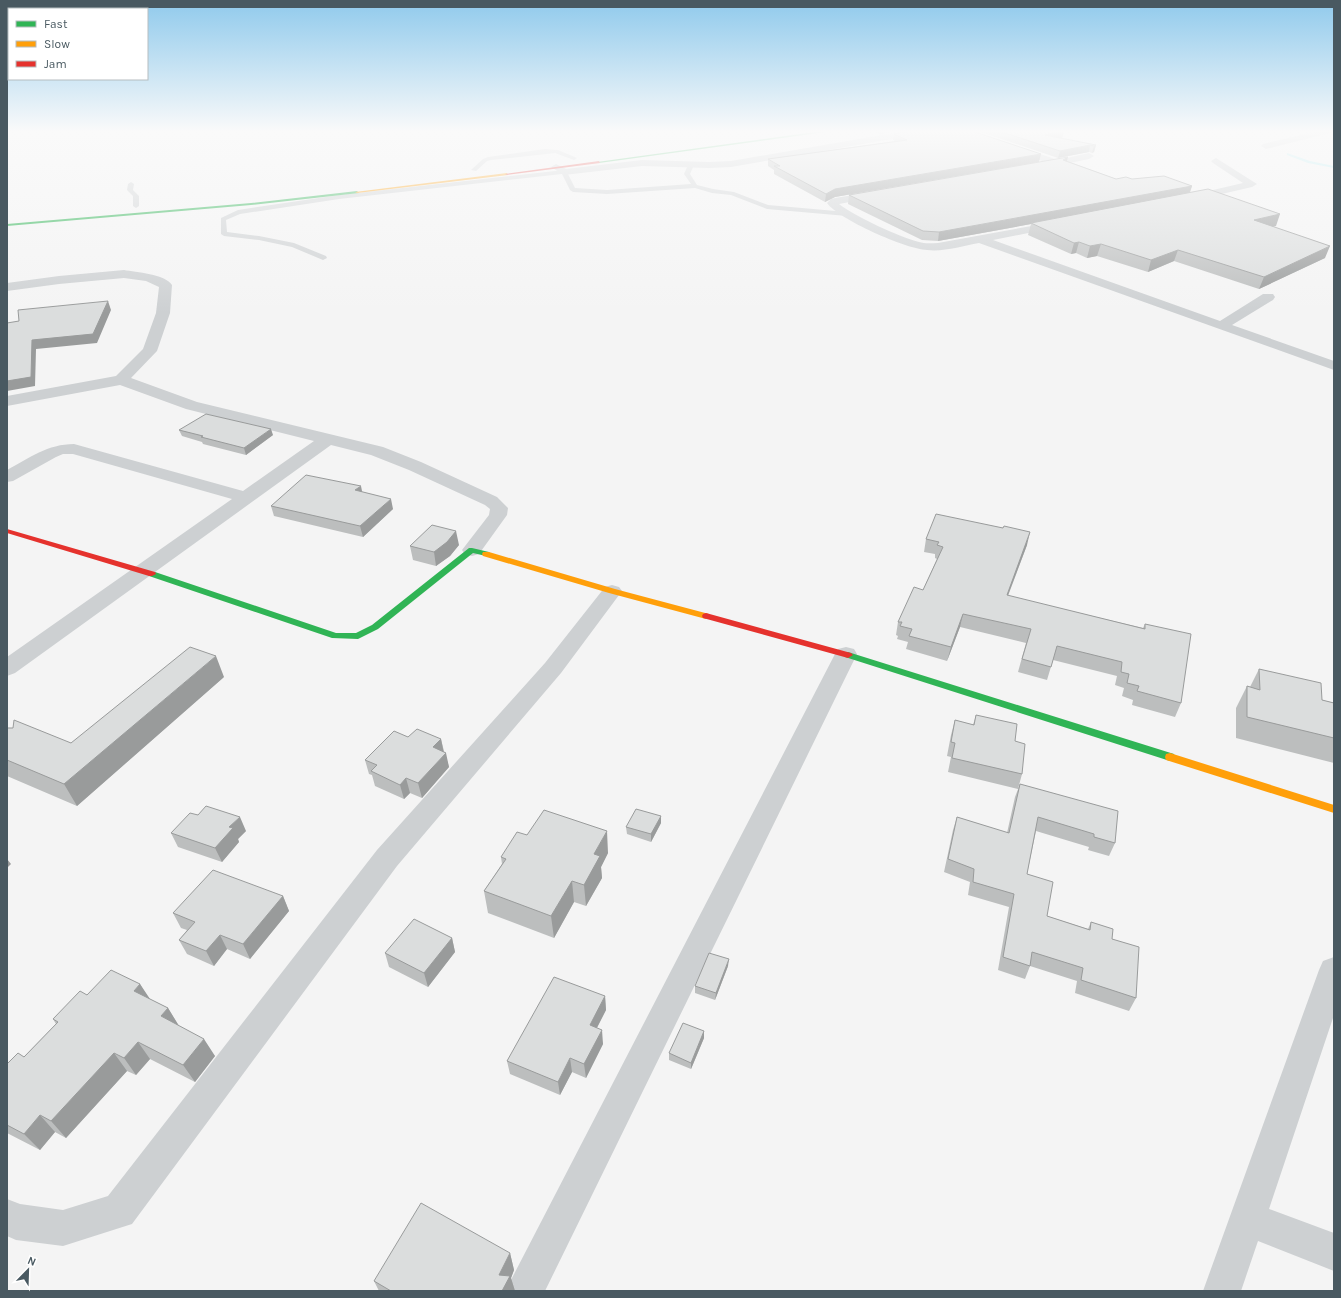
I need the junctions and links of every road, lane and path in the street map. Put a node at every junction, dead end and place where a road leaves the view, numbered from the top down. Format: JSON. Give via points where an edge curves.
{"nodes":[{"id":1,"x":132,"y":192,"type":"edge"},
{"id":2,"x":287,"y":192,"type":"edge"},
{"id":3,"x":362,"y":192,"type":"edge"},
{"id":4,"x":396,"y":192,"type":"edge"},
{"id":5,"x":582,"y":192,"type":"edge"},
{"id":6,"x":613,"y":192,"type":"edge"},
{"id":7,"x":718,"y":192,"type":"edge"},
{"id":8,"x":889,"y":192,"type":"edge"},
{"id":9,"x":1220,"y":192,"type":"edge"},
{"id":10,"x":1175,"y":202,"type":"edge"},
{"id":11,"x":136,"y":206,"type":"junction"},
{"id":12,"x":847,"y":214,"type":"junction"},
{"id":13,"x":7,"y":217,"type":"edge"},
{"id":14,"x":1074,"y":221,"type":"edge"},
{"id":15,"x":7,"y":225,"type":"edge"},
{"id":16,"x":981,"y":239,"type":"junction"},
{"id":17,"x":323,"y":258,"type":"dead end"},
{"id":18,"x":7,"y":287,"type":"edge"},
{"id":19,"x":1268,"y":298,"type":"dead end"},
{"id":20,"x":1221,"y":326,"type":"junction"},
{"id":21,"x":1334,"y":366,"type":"edge"},
{"id":22,"x":121,"y":380,"type":"junction"},
{"id":23,"x":7,"y":401,"type":"edge"},
{"id":24,"x":328,"y":439,"type":"junction"},
{"id":25,"x":7,"y":477,"type":"edge"},
{"id":26,"x":245,"y":497,"type":"junction"},
{"id":27,"x":7,"y":531,"type":"edge"},
{"id":28,"x":472,"y":550,"type":"junction"},
{"id":29,"x":142,"y":571,"type":"junction"},
{"id":30,"x":612,"y":591,"type":"junction"},
{"id":31,"x":846,"y":654,"type":"junction"},
{"id":32,"x":7,"y":668,"type":"edge"},
{"id":33,"x":1334,"y":809,"type":"edge"},
{"id":34,"x":1334,"y":970,"type":"edge"},
{"id":35,"x":7,"y":1217,"type":"edge"},
{"id":36,"x":1248,"y":1219,"type":"junction"},
{"id":37,"x":1334,"y":1252,"type":"edge"},
{"id":38,"x":525,"y":1291,"type":"edge"},
{"id":39,"x":1222,"y":1291,"type":"edge"}],
"edges":[{"from":1,"to":11,"type":"lane","via":[[136,196]]},
{"from":2,"to":11,"type":"main road"},
{"from":3,"to":15,"type":"main road"},
{"from":4,"to":17,"type":"lane","via":[[238,212],[223,219],[224,234],[294,245]]},
{"from":5,"to":6,"type":"lane"},
{"from":7,"to":12,"type":"lane","via":[[732,193],[767,207]]},
{"from":8,"to":12,"type":"street","via":[[832,203]]},
{"from":9,"to":10,"type":"street"},
{"from":11,"to":13,"type":"main road"},
{"from":12,"to":16,"type":"street","via":[[914,245],[938,247]]},
{"from":14,"to":16,"type":"street"},
{"from":16,"to":20,"type":"street"},
{"from":18,"to":22,"type":"street","via":[[124,274],[149,278],[166,285],[164,313],[150,350]]},
{"from":19,"to":20,"type":"street"},
{"from":20,"to":21,"type":"street"},
{"from":22,"to":23,"type":"street"},
{"from":22,"to":24,"type":"street","via":[[192,406]]},
{"from":24,"to":26,"type":"street"},
{"from":24,"to":28,"type":"street","via":[[377,451],[491,501],[499,508],[498,515]]},
{"from":25,"to":26,"type":"street","via":[[50,453],[61,449],[74,449]]},
{"from":26,"to":29,"type":"street"},
{"from":27,"to":29,"type":"main road"},
{"from":28,"to":29,"type":"main road","via":[[375,627],[358,636],[335,636]]},
{"from":28,"to":30,"type":"main road"},
{"from":29,"to":32,"type":"street"},
{"from":30,"to":31,"type":"main road"},
{"from":30,"to":35,"type":"street","via":[[553,668],[387,858],[119,1211],[62,1228],[16,1222]]},
{"from":31,"to":33,"type":"main road"},
{"from":31,"to":38,"type":"street"},
{"from":34,"to":36,"type":"street"},
{"from":36,"to":37,"type":"street"},
{"from":36,"to":39,"type":"street"}]}
